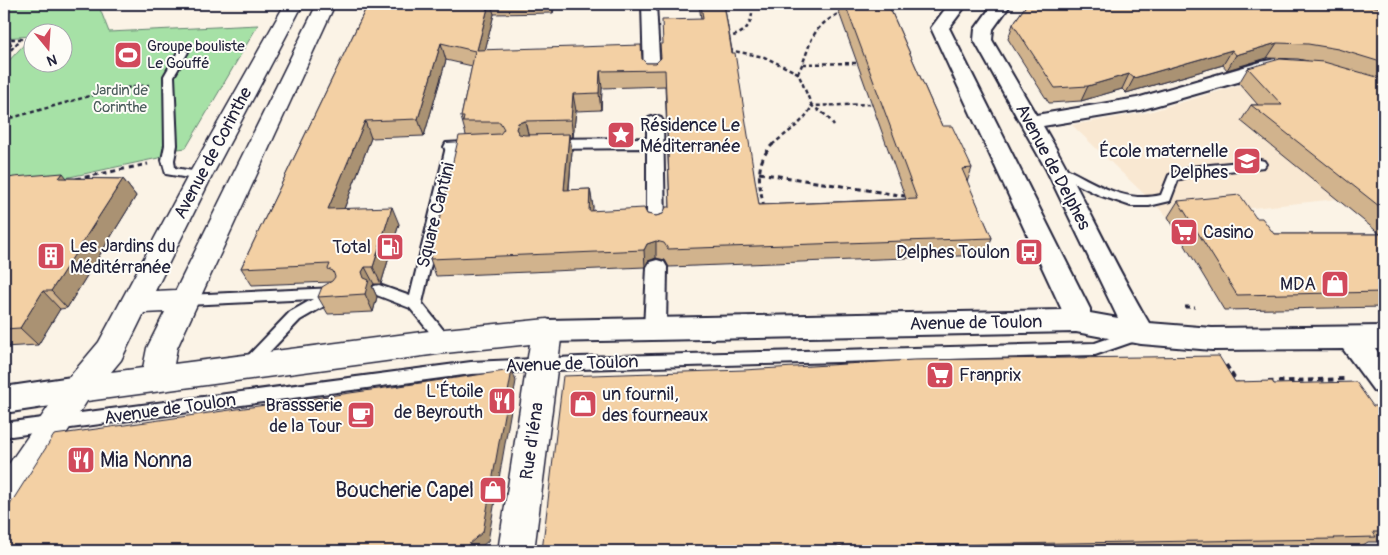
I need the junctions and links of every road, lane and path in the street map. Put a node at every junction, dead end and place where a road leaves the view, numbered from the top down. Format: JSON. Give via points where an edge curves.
{"nodes":[{"id":1,"x":294,"y":4,"type":"edge"},
{"id":2,"x":326,"y":4,"type":"edge"},
{"id":3,"x":649,"y":4,"type":"edge"},
{"id":4,"x":958,"y":4,"type":"edge"},
{"id":5,"x":1002,"y":4,"type":"edge"},
{"id":6,"x":752,"y":13,"type":"dead end"},
{"id":7,"x":840,"y":13,"type":"dead end"},
{"id":8,"x":724,"y":37,"type":"edge"},
{"id":9,"x":4,"y":39,"type":"edge"},
{"id":10,"x":722,"y":49,"type":"edge"},
{"id":11,"x":183,"y":52,"type":"dead end"},
{"id":12,"x":4,"y":57,"type":"edge"},
{"id":13,"x":858,"y":62,"type":"edge"},
{"id":14,"x":804,"y":64,"type":"junction"},
{"id":15,"x":1302,"y":64,"type":"edge"},
{"id":16,"x":798,"y":73,"type":"junction"},
{"id":17,"x":652,"y":75,"type":"edge"},
{"id":18,"x":169,"y":82,"type":"junction"},
{"id":19,"x":872,"y":104,"type":"edge"},
{"id":20,"x":812,"y":106,"type":"junction"},
{"id":21,"x":4,"y":120,"type":"edge"},
{"id":22,"x":654,"y":121,"type":"dead end"},
{"id":23,"x":1030,"y":122,"type":"junction"},
{"id":24,"x":834,"y":126,"type":"dead end"},
{"id":25,"x":654,"y":142,"type":"junction"},
{"id":26,"x":529,"y":144,"type":"edge"},
{"id":27,"x":498,"y":145,"type":"edge"},
{"id":28,"x":452,"y":147,"type":"joint"},
{"id":29,"x":168,"y":160,"type":"junction"},
{"id":30,"x":1260,"y":164,"type":"dead end"},
{"id":31,"x":1056,"y":168,"type":"junction"},
{"id":32,"x":759,"y":173,"type":"junction"},
{"id":33,"x":200,"y":176,"type":"junction"},
{"id":34,"x":71,"y":180,"type":"edge"},
{"id":35,"x":905,"y":196,"type":"dead end"},
{"id":36,"x":765,"y":214,"type":"edge"},
{"id":37,"x":656,"y":225,"type":"edge"},
{"id":38,"x":657,"y":267,"type":"dead end"},
{"id":39,"x":380,"y":290,"type":"dead end"},
{"id":40,"x":186,"y":300,"type":"junction"},
{"id":41,"x":135,"y":302,"type":"junction"},
{"id":42,"x":415,"y":304,"type":"junction"},
{"id":43,"x":1076,"y":321,"type":"junction"},
{"id":44,"x":656,"y":329,"type":"junction"},
{"id":45,"x":547,"y":331,"type":"junction"},
{"id":46,"x":1141,"y":333,"type":"junction"},
{"id":47,"x":1384,"y":337,"type":"edge"},
{"id":48,"x":1351,"y":338,"type":"junction"},
{"id":49,"x":445,"y":341,"type":"junction"},
{"id":50,"x":1223,"y":360,"type":"edge"},
{"id":51,"x":544,"y":365,"type":"junction"},
{"id":52,"x":246,"y":367,"type":"junction"},
{"id":53,"x":156,"y":378,"type":"junction"},
{"id":54,"x":1345,"y":379,"type":"dead end"},
{"id":55,"x":1266,"y":382,"type":"edge"},
{"id":56,"x":1384,"y":382,"type":"edge"},
{"id":57,"x":1247,"y":383,"type":"edge"},
{"id":58,"x":78,"y":389,"type":"junction"},
{"id":59,"x":4,"y":400,"type":"edge"},
{"id":60,"x":54,"y":424,"type":"junction"},
{"id":61,"x":4,"y":430,"type":"edge"},
{"id":62,"x":4,"y":500,"type":"edge"},
{"id":63,"x":516,"y":551,"type":"edge"}],
"edges":[{"from":1,"to":33,"type":"main road","name":"Avenue de Corinthe"},
{"from":2,"to":40,"type":"main road","name":"Avenue de Corinthe"},
{"from":3,"to":17,"type":"street"},
{"from":4,"to":43,"type":"street","via":[[940,28],[1076,309]]},
{"from":5,"to":23,"type":"street","name":"Avenue de Delphes","via":[[984,29],[983,40]]},
{"from":6,"to":8,"type":"path","via":[[749,27],[736,36]]},
{"from":7,"to":14,"type":"path","via":[[822,26],[809,43]]},
{"from":9,"to":12,"type":"path","via":[[21,39]]},
{"from":10,"to":16,"type":"path","via":[[764,57]]},
{"from":11,"to":18,"type":"lane","via":[[169,76]]},
{"from":13,"to":14,"type":"path"},
{"from":14,"to":16,"type":"path"},
{"from":15,"to":23,"type":"street","via":[[1268,66],[1140,104]]},
{"from":16,"to":20,"type":"path"},
{"from":18,"to":21,"type":"path","via":[[111,90]]},
{"from":18,"to":29,"type":"lane","via":[[171,145]]},
{"from":19,"to":20,"type":"path"},
{"from":20,"to":24,"type":"path","via":[[827,116]]},
{"from":20,"to":32,"type":"path","via":[[807,116],[767,150]]},
{"from":22,"to":25,"type":"street"},
{"from":23,"to":31,"type":"street","name":"Avenue de Delphes"},
{"from":25,"to":26,"type":"street"},
{"from":25,"to":37,"type":"street"},
{"from":27,"to":28,"type":"street","name":"Square Cantini"},
{"from":28,"to":42,"type":"lane","name":"Square Cantini"},
{"from":29,"to":33,"type":"lane","via":[[170,171]]},
{"from":29,"to":34,"type":"path"},
{"from":30,"to":31,"type":"lane","via":[[1190,171],[1173,178],[1166,198],[1152,202],[1131,202]]},
{"from":31,"to":46,"type":"street","name":"Avenue de Delphes"},
{"from":32,"to":35,"type":"path"},
{"from":32,"to":36,"type":"path"},
{"from":33,"to":41,"type":"main road","name":"Avenue de Corinthe"},
{"from":38,"to":44,"type":"street"},
{"from":39,"to":42,"type":"lane"},
{"from":40,"to":41,"type":"main road"},
{"from":40,"to":52,"type":"lane","via":[[335,293],[295,316]]},
{"from":40,"to":53,"type":"main road","name":"Avenue de Corinthe","via":[[162,348]]},
{"from":41,"to":58,"type":"main road","name":"Avenue de Corinthe","via":[[110,351]]},
{"from":42,"to":49,"type":"lane"},
{"from":43,"to":44,"type":"street","name":"Avenue de Toulon"},
{"from":43,"to":46,"type":"street","name":"Avenue de Toulon"},
{"from":44,"to":45,"type":"street","name":"Avenue de Toulon"},
{"from":45,"to":49,"type":"main road","name":"Avenue de Toulon"},
{"from":45,"to":51,"type":"main road","name":"Rue d'Iéna"},
{"from":46,"to":48,"type":"street","name":"Avenue de Toulon","via":[[1212,339]]},
{"from":46,"to":51,"type":"lane","name":"Avenue de Toulon","via":[[1095,349]]},
{"from":47,"to":48,"type":"street","name":"Avenue de Toulon"},
{"from":48,"to":56,"type":"street"},
{"from":49,"to":52,"type":"main road","name":"Avenue de Toulon"},
{"from":50,"to":57,"type":"path","via":[[1237,383]]},
{"from":51,"to":60,"type":"lane","name":"Avenue de Toulon","via":[[471,368]]},
{"from":51,"to":63,"type":"main road","name":"Rue d'Iéna"},
{"from":52,"to":53,"type":"main road","name":"Avenue de Toulon"},
{"from":53,"to":58,"type":"main road","name":"Avenue de Toulon"},
{"from":54,"to":55,"type":"path"},
{"from":58,"to":59,"type":"street","name":"Avenue de Toulon"},
{"from":58,"to":60,"type":"main road","name":"Avenue de Corinthe"},
{"from":60,"to":61,"type":"lane","name":"Avenue de Toulon"},
{"from":60,"to":62,"type":"main road","name":"Avenue de Corinthe"}]}
